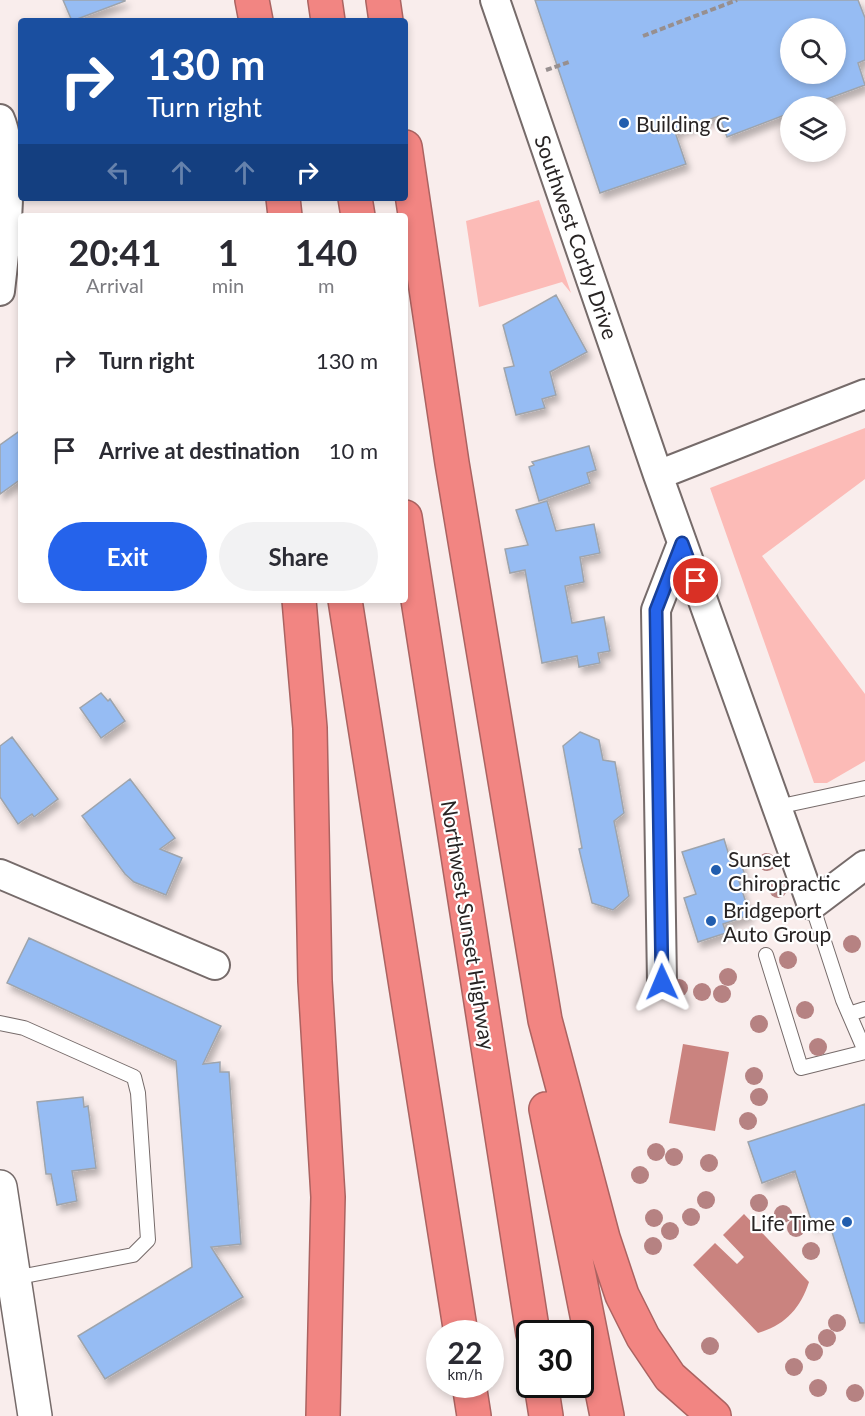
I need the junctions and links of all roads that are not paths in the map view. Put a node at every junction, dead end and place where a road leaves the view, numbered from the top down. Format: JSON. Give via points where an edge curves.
{"nodes":[{"id":1,"x":252,"y":0,"type":"edge"},
{"id":2,"x":325,"y":0,"type":"edge"},
{"id":3,"x":383,"y":0,"type":"edge"},
{"id":4,"x":495,"y":0,"type":"edge"},
{"id":5,"x":255,"y":18,"type":"edge"},
{"id":6,"x":328,"y":18,"type":"edge"},
{"id":7,"x":386,"y":18,"type":"edge"},
{"id":8,"x":0,"y":119,"type":"edge"},
{"id":9,"x":408,"y":167,"type":"edge"},
{"id":10,"x":0,"y":291,"type":"edge"},
{"id":11,"x":865,"y":394,"type":"edge"},
{"id":12,"x":658,"y":475,"type":"junction"},
{"id":13,"x":408,"y":536,"type":"edge"},
{"id":14,"x":682,"y":543,"type":"junction"},
{"id":15,"x":298,"y":603,"type":"edge"},
{"id":16,"x":345,"y":603,"type":"edge"},
{"id":17,"x":865,"y":788,"type":"edge"},
{"id":18,"x":777,"y":807,"type":"junction"},
{"id":19,"x":865,"y":865,"type":"edge"},
{"id":20,"x":0,"y":874,"type":"edge"},
{"id":21,"x":812,"y":905,"type":"junction"},
{"id":22,"x":766,"y":955,"type":"dead end"},
{"id":23,"x":215,"y":965,"type":"dead end"},
{"id":24,"x":662,"y":982,"type":"dead end"},
{"id":25,"x":865,"y":1009,"type":"edge"},
{"id":26,"x":849,"y":1014,"type":"junction"},
{"id":27,"x":544,"y":1020,"type":"junction"},
{"id":28,"x":0,"y":1023,"type":"edge"},
{"id":29,"x":865,"y":1051,"type":"edge"},
{"id":30,"x":0,"y":1187,"type":"edge"},
{"id":31,"x":14,"y":1278,"type":"junction"},
{"id":32,"x":459,"y":1320,"type":"edge"},
{"id":33,"x":531,"y":1320,"type":"edge"},
{"id":34,"x":471,"y":1398,"type":"edge"},
{"id":35,"x":543,"y":1398,"type":"edge"},
{"id":36,"x":35,"y":1416,"type":"edge"},
{"id":37,"x":323,"y":1416,"type":"edge"},
{"id":38,"x":474,"y":1416,"type":"edge"},
{"id":39,"x":546,"y":1416,"type":"edge"},
{"id":40,"x":607,"y":1416,"type":"edge"},
{"id":41,"x":714,"y":1416,"type":"edge"}],
"edges":[{"from":1,"to":5,"type":"highway"},
{"from":2,"to":6,"type":"highway"},
{"from":3,"to":7,"type":"highway"},
{"from":4,"to":12,"type":"street","name":"Southwest Corby Drive"},
{"from":8,"to":10,"type":"street","via":[[9,161]]},
{"from":9,"to":27,"type":"highway","via":[[452,463]]},
{"from":11,"to":12,"type":"street"},
{"from":12,"to":14,"type":"street","name":"Southwest Corby Drive"},
{"from":13,"to":33,"type":"highway","name":"Northwest Sunset Highway"},
{"from":14,"to":18,"type":"street","name":"Southwest Corby Drive"},
{"from":14,"to":24,"type":"street","via":[[656,610]]},
{"from":15,"to":37,"type":"highway","via":[[310,728],[315,981],[328,1197]]},
{"from":16,"to":32,"type":"highway"},
{"from":17,"to":18,"type":"lane"},
{"from":18,"to":21,"type":"street","name":"Southwest Corby Drive"},
{"from":19,"to":21,"type":"street"},
{"from":20,"to":23,"type":"street"},
{"from":21,"to":26,"type":"lane"},
{"from":22,"to":29,"type":"lane","via":[[801,1068]]},
{"from":25,"to":26,"type":"lane"},
{"from":26,"to":29,"type":"lane"},
{"from":27,"to":40,"type":"highway","via":[[545,1100]]},
{"from":27,"to":41,"type":"highway","via":[[622,1295],[643,1337],[670,1377]]},
{"from":28,"to":31,"type":"lane","via":[[24,1028],[134,1077],[148,1240],[133,1255]]},
{"from":30,"to":31,"type":"street"},
{"from":31,"to":36,"type":"street"},
{"from":34,"to":38,"type":"highway"},
{"from":35,"to":39,"type":"highway"}]}
